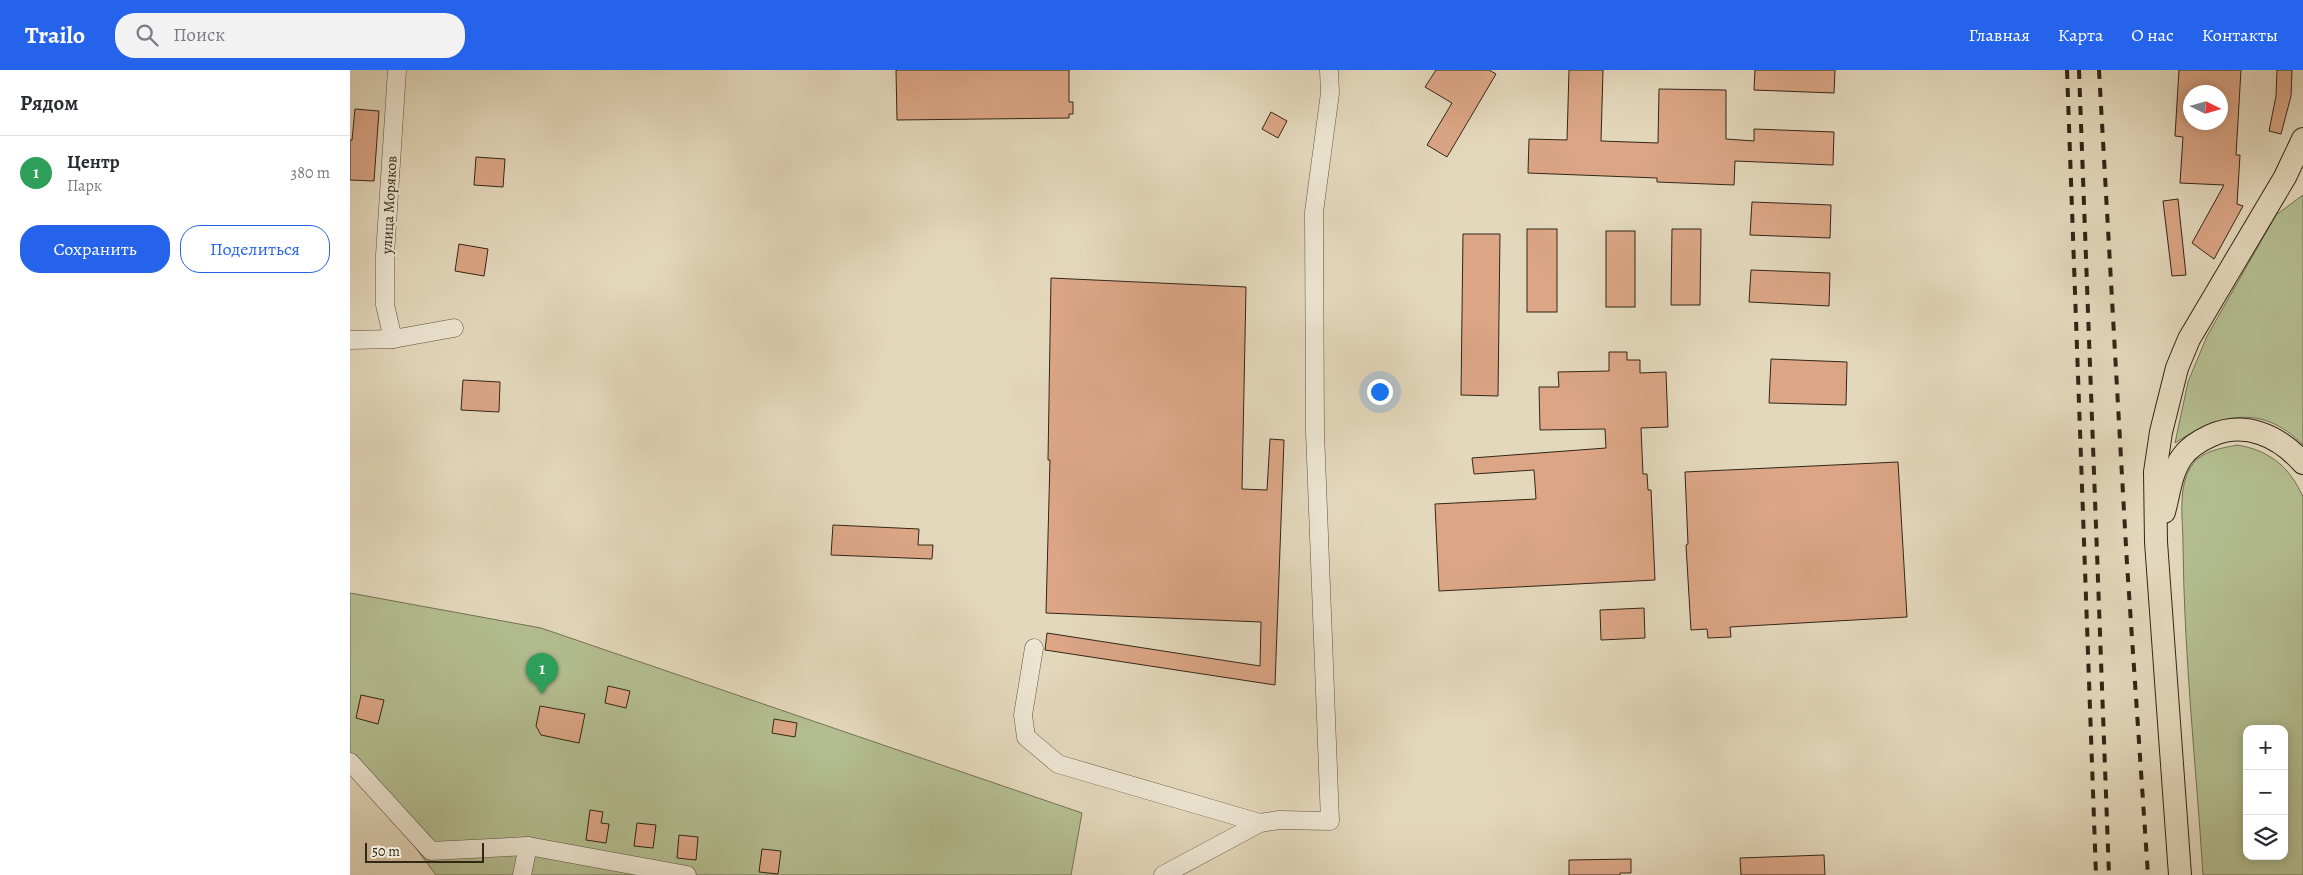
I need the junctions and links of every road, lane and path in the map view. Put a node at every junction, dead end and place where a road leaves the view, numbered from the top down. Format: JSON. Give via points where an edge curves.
{"nodes":[{"id":1,"x":397,"y":70,"type":"edge"},
{"id":2,"x":1330,"y":70,"type":"edge"},
{"id":3,"x":2303,"y":139,"type":"edge"},
{"id":4,"x":454,"y":328,"type":"dead end"},
{"id":5,"x":393,"y":339,"type":"junction"},
{"id":6,"x":350,"y":340,"type":"edge"},
{"id":7,"x":2303,"y":464,"type":"edge"},
{"id":8,"x":2156,"y":542,"type":"junction"},
{"id":9,"x":1034,"y":648,"type":"dead end"},
{"id":10,"x":350,"y":762,"type":"edge"},
{"id":11,"x":1260,"y":823,"type":"junction"},
{"id":12,"x":528,"y":846,"type":"junction"},
{"id":13,"x":522,"y":875,"type":"edge"},
{"id":14,"x":687,"y":875,"type":"edge"},
{"id":15,"x":1163,"y":875,"type":"edge"},
{"id":16,"x":2180,"y":875,"type":"edge"}],
"edges":[{"from":1,"to":5,"type":"street","name":"улица Моряков","via":[[385,263],[385,305]]},
{"from":2,"to":11,"type":"street","via":[[1330,93],[1314,212],[1316,432],[1330,821]]},
{"from":3,"to":8,"type":"main road","via":[[2285,177],[2189,338],[2177,368],[2161,432],[2156,472]]},
{"from":4,"to":5,"type":"street"},
{"from":5,"to":6,"type":"street"},
{"from":7,"to":8,"type":"main road","via":[[2288,448],[2261,432],[2226,431],[2206,438],[2189,450],[2177,466]]},
{"from":8,"to":16,"type":"main road"},
{"from":9,"to":11,"type":"street","via":[[1023,715],[1026,737],[1058,764]]},
{"from":10,"to":12,"type":"street","via":[[431,851]]},
{"from":11,"to":15,"type":"street"},
{"from":12,"to":13,"type":"street"},
{"from":12,"to":14,"type":"street"}]}
